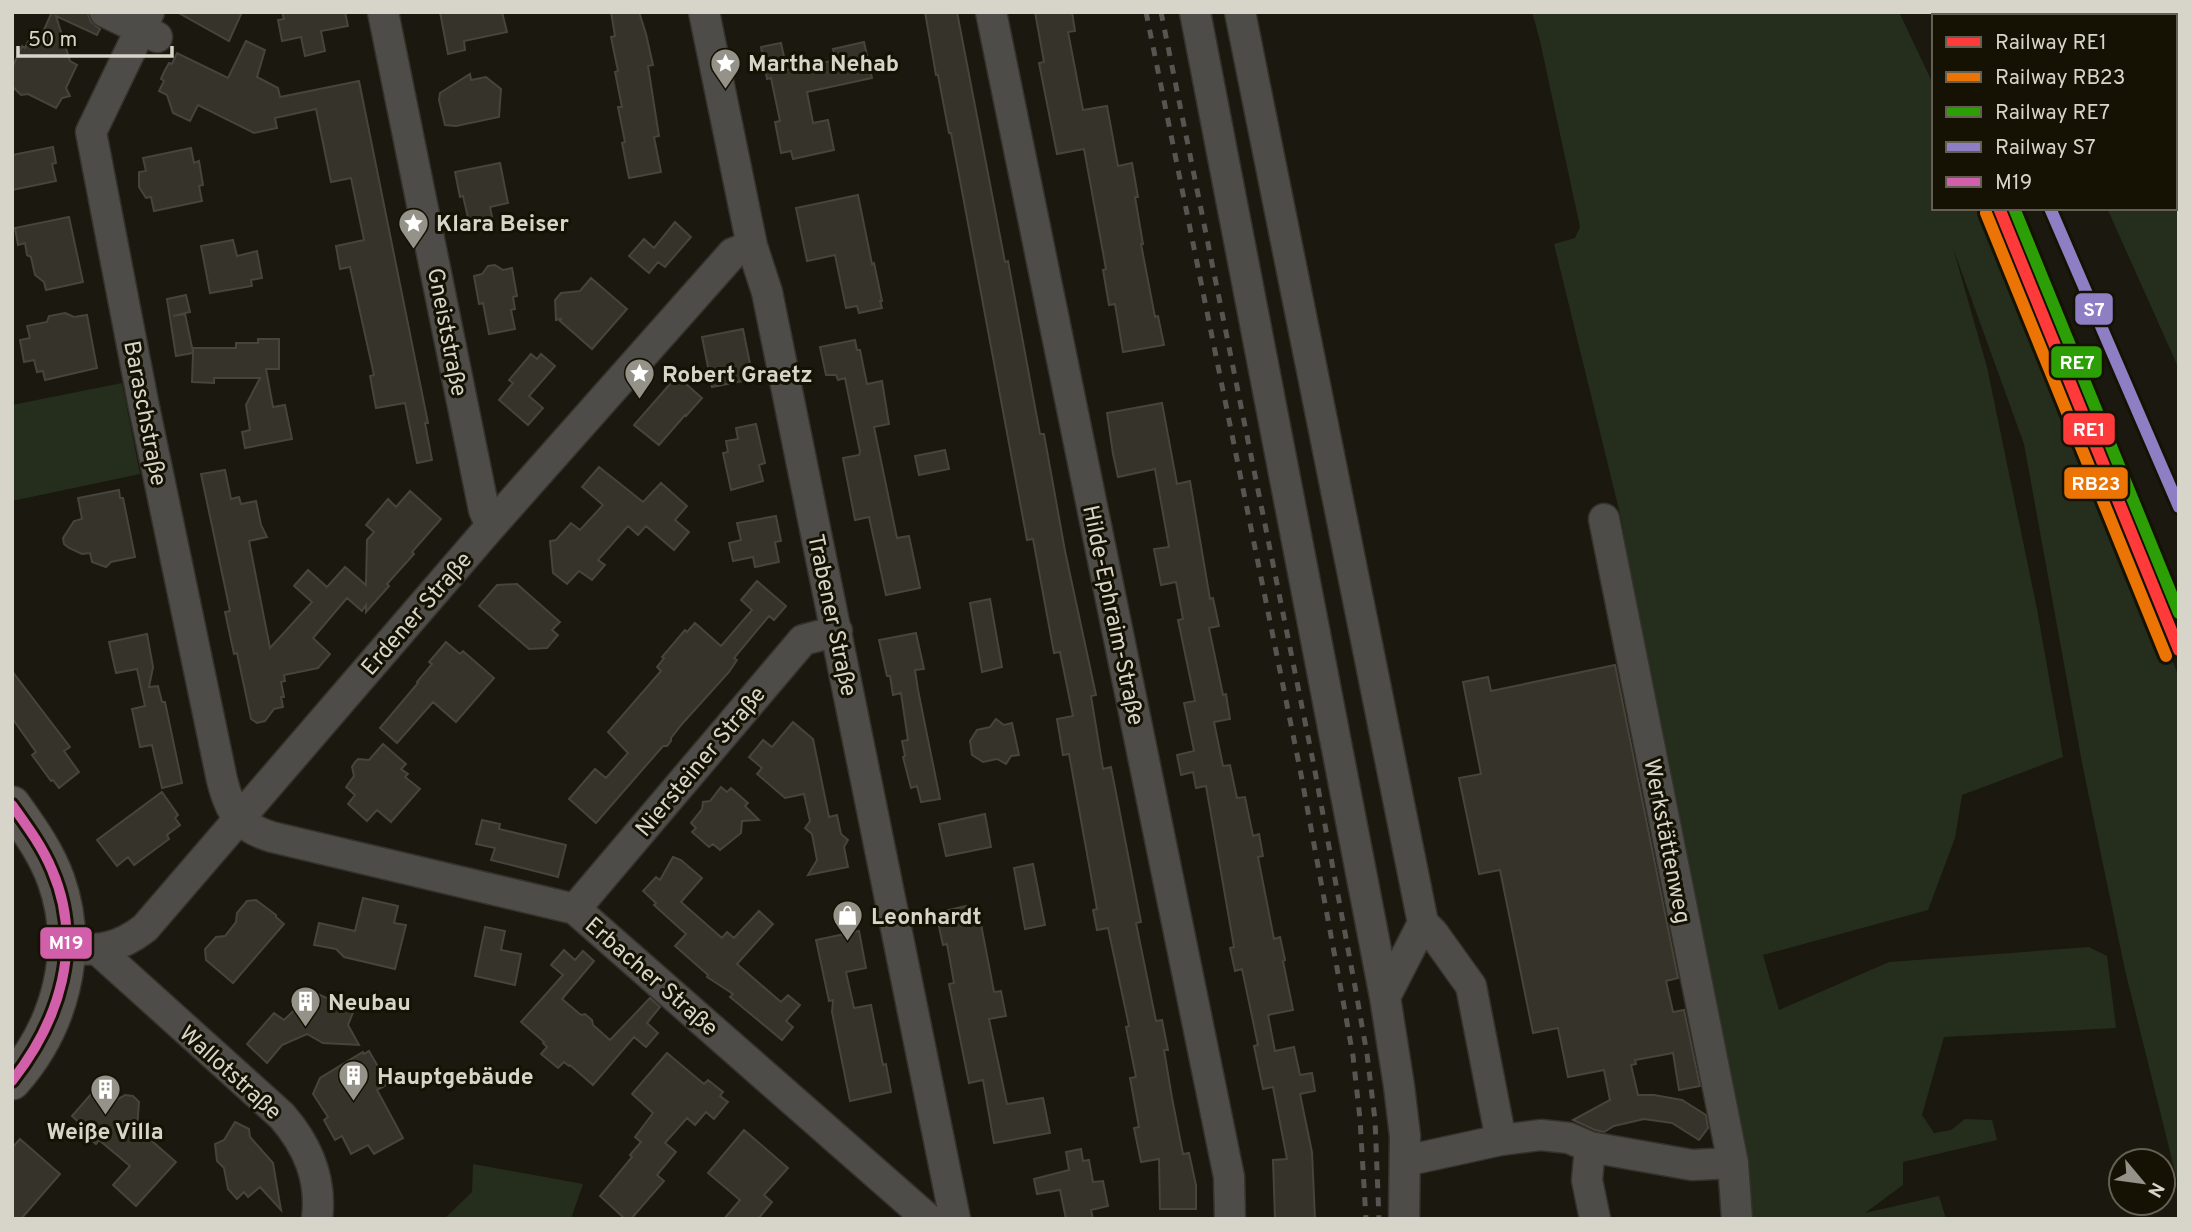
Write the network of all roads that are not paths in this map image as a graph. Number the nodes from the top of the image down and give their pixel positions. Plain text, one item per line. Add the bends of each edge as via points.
1 (105, 12) edge
2 (383, 12) edge
3 (704, 12) edge
4 (991, 12) edge
5 (1195, 12) edge
6 (1240, 12) edge
7 (149, 26) edge
8 (752, 246) junction
9 (1604, 519) dead end
10 (491, 526) junction
11 (837, 631) junction
12 (12, 805) edge
13 (238, 820) junction
14 (575, 909) junction
15 (1423, 923) junction
16 (82, 950) junction
17 (1385, 997) junction
18 (12, 1082) edge
19 (1501, 1140) junction
20 (1590, 1147) junction
21 (1405, 1160) junction
22 (1733, 1163) junction
23 (317, 1219) edge
24 (928, 1219) edge
25 (956, 1219) edge
26 (1230, 1219) edge
27 (1404, 1219) edge
28 (1595, 1219) edge
29 (1737, 1219) edge

1 - 7 street
2 - 10 street, Gneiststraße via 484,510
3 - 8 street, Trabener Straße
4 - 26 street, Hilde-Ephraim-Straße via 1226,1167
5 - 17 street
6 - 15 street
7 - 13 street, Baraschstraße via 92,132 216,753 228,803
8 - 10 street, Erdener Straße via 733,253
8 - 11 street, Trabener Straße via 767,292
9 - 22 street, Werkstättenweg
10 - 13 street, Erdener Straße
11 - 14 street, Niersteiner Straße via 803,640
11 - 25 street, Trabener Straße
12 - 16 main road via 36,838 57,881 66,919
13 - 14 street, Erbacher Straße via 272,837
13 - 16 street, Erdener Straße via 145,928 123,943
14 - 24 street, Erbacher Straße
15 - 17 street
15 - 19 street via 1471,986
16 - 18 main road via 46,1033
16 - 23 street, Wallotstraße via 282,1116 305,1147 317,1182
17 - 21 street
19 - 20 street via 1541,1135 1569,1138
19 - 21 street
20 - 22 street via 1692,1165
20 - 28 street via 1587,1180
21 - 27 street
22 - 29 street, Werkstättenweg

